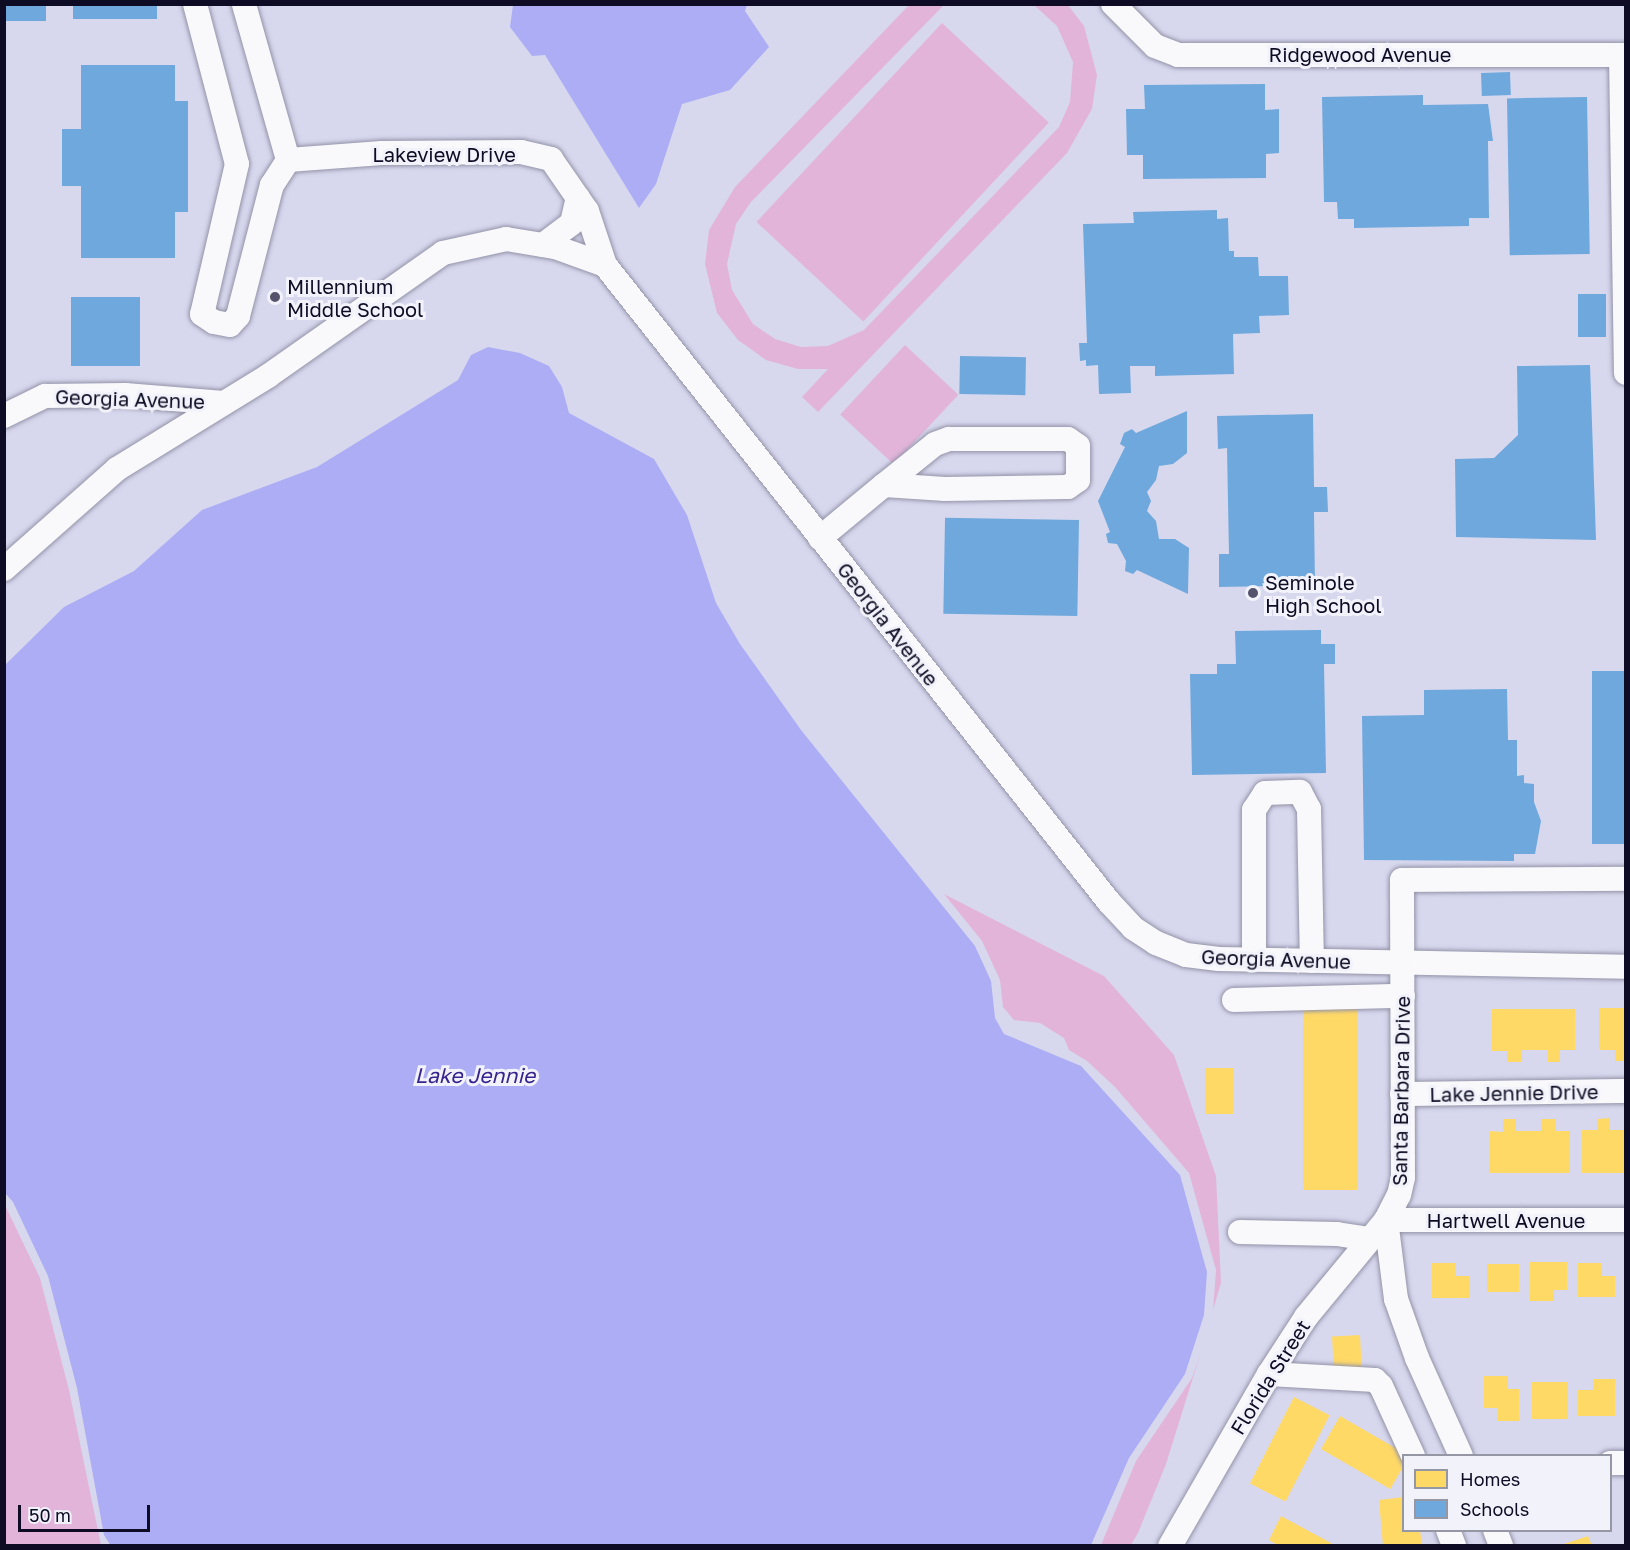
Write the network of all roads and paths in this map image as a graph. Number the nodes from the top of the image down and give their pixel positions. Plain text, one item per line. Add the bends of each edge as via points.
1 (195, 4) edge
2 (244, 4) edge
3 (1113, 4) edge
4 (1623, 55) edge
5 (288, 159) junction
6 (578, 198) junction
7 (543, 245) junction
8 (605, 265) junction
9 (1626, 373) edge
10 (224, 403) junction
11 (4, 416) edge
12 (884, 485) junction
13 (820, 538) junction
14 (4, 569) edge
15 (1626, 879) edge
16 (1254, 960) junction
17 (1312, 961) junction
18 (1404, 963) junction
19 (1626, 967) edge
20 (1403, 996) junction
21 (1234, 1000) dead end
22 (1626, 1091) edge
23 (1402, 1094) junction
24 (1386, 1220) junction
25 (1626, 1220) edge
26 (1240, 1232) dead end
27 (1370, 1239) junction
28 (1269, 1374) junction
29 (1413, 1454) edge
30 (1461, 1454) edge
31 (1170, 1545) edge

1 - 5 street via 237,164 202,314 214,322 231,325 238,316 273,186
2 - 5 street
3 - 4 street, Ridgewood Avenue via 1155,46 1178,55
4 - 9 street
5 - 6 street, Lakeview Drive via 382,153 521,152 551,159
6 - 7 street via 572,223
6 - 8 street, Lakeview Drive via 587,212
7 - 8 street, Georgia Avenue
7 - 10 street, Georgia Avenue via 506,239 443,253
8 - 13 street, Georgia Avenue
10 - 11 street, Georgia Avenue via 125,395 45,396
10 - 14 street, Georgia Avenue via 117,469
12 - 12 street via 934,444 949,439 1068,439 1078,446 1078,480 1068,487 945,489
12 - 13 street
13 - 16 street, Georgia Avenue via 1133,928 1186,955
15 - 18 street, Santa Barbara Drive via 1402,880
16 - 17 street, Georgia Avenue
16 - 17 street via 1254,810 1265,793 1300,792 1310,809
17 - 18 street, Georgia Avenue
18 - 19 street, Georgia Avenue
18 - 20 street, Santa Barbara Drive
20 - 21 street
20 - 23 street, Santa Barbara Drive
22 - 23 street, Lake Jennie Drive
23 - 24 street, Santa Barbara Drive via 1402,1177 1399,1195
24 - 25 street, Hartwell Avenue
24 - 27 street, Florida Street
24 - 30 street via 1396,1299 1416,1358
26 - 27 street via 1337,1234
27 - 28 street, Florida Street via 1306,1317
28 - 29 street via 1375,1380 1382,1386
28 - 31 street, Florida Street

